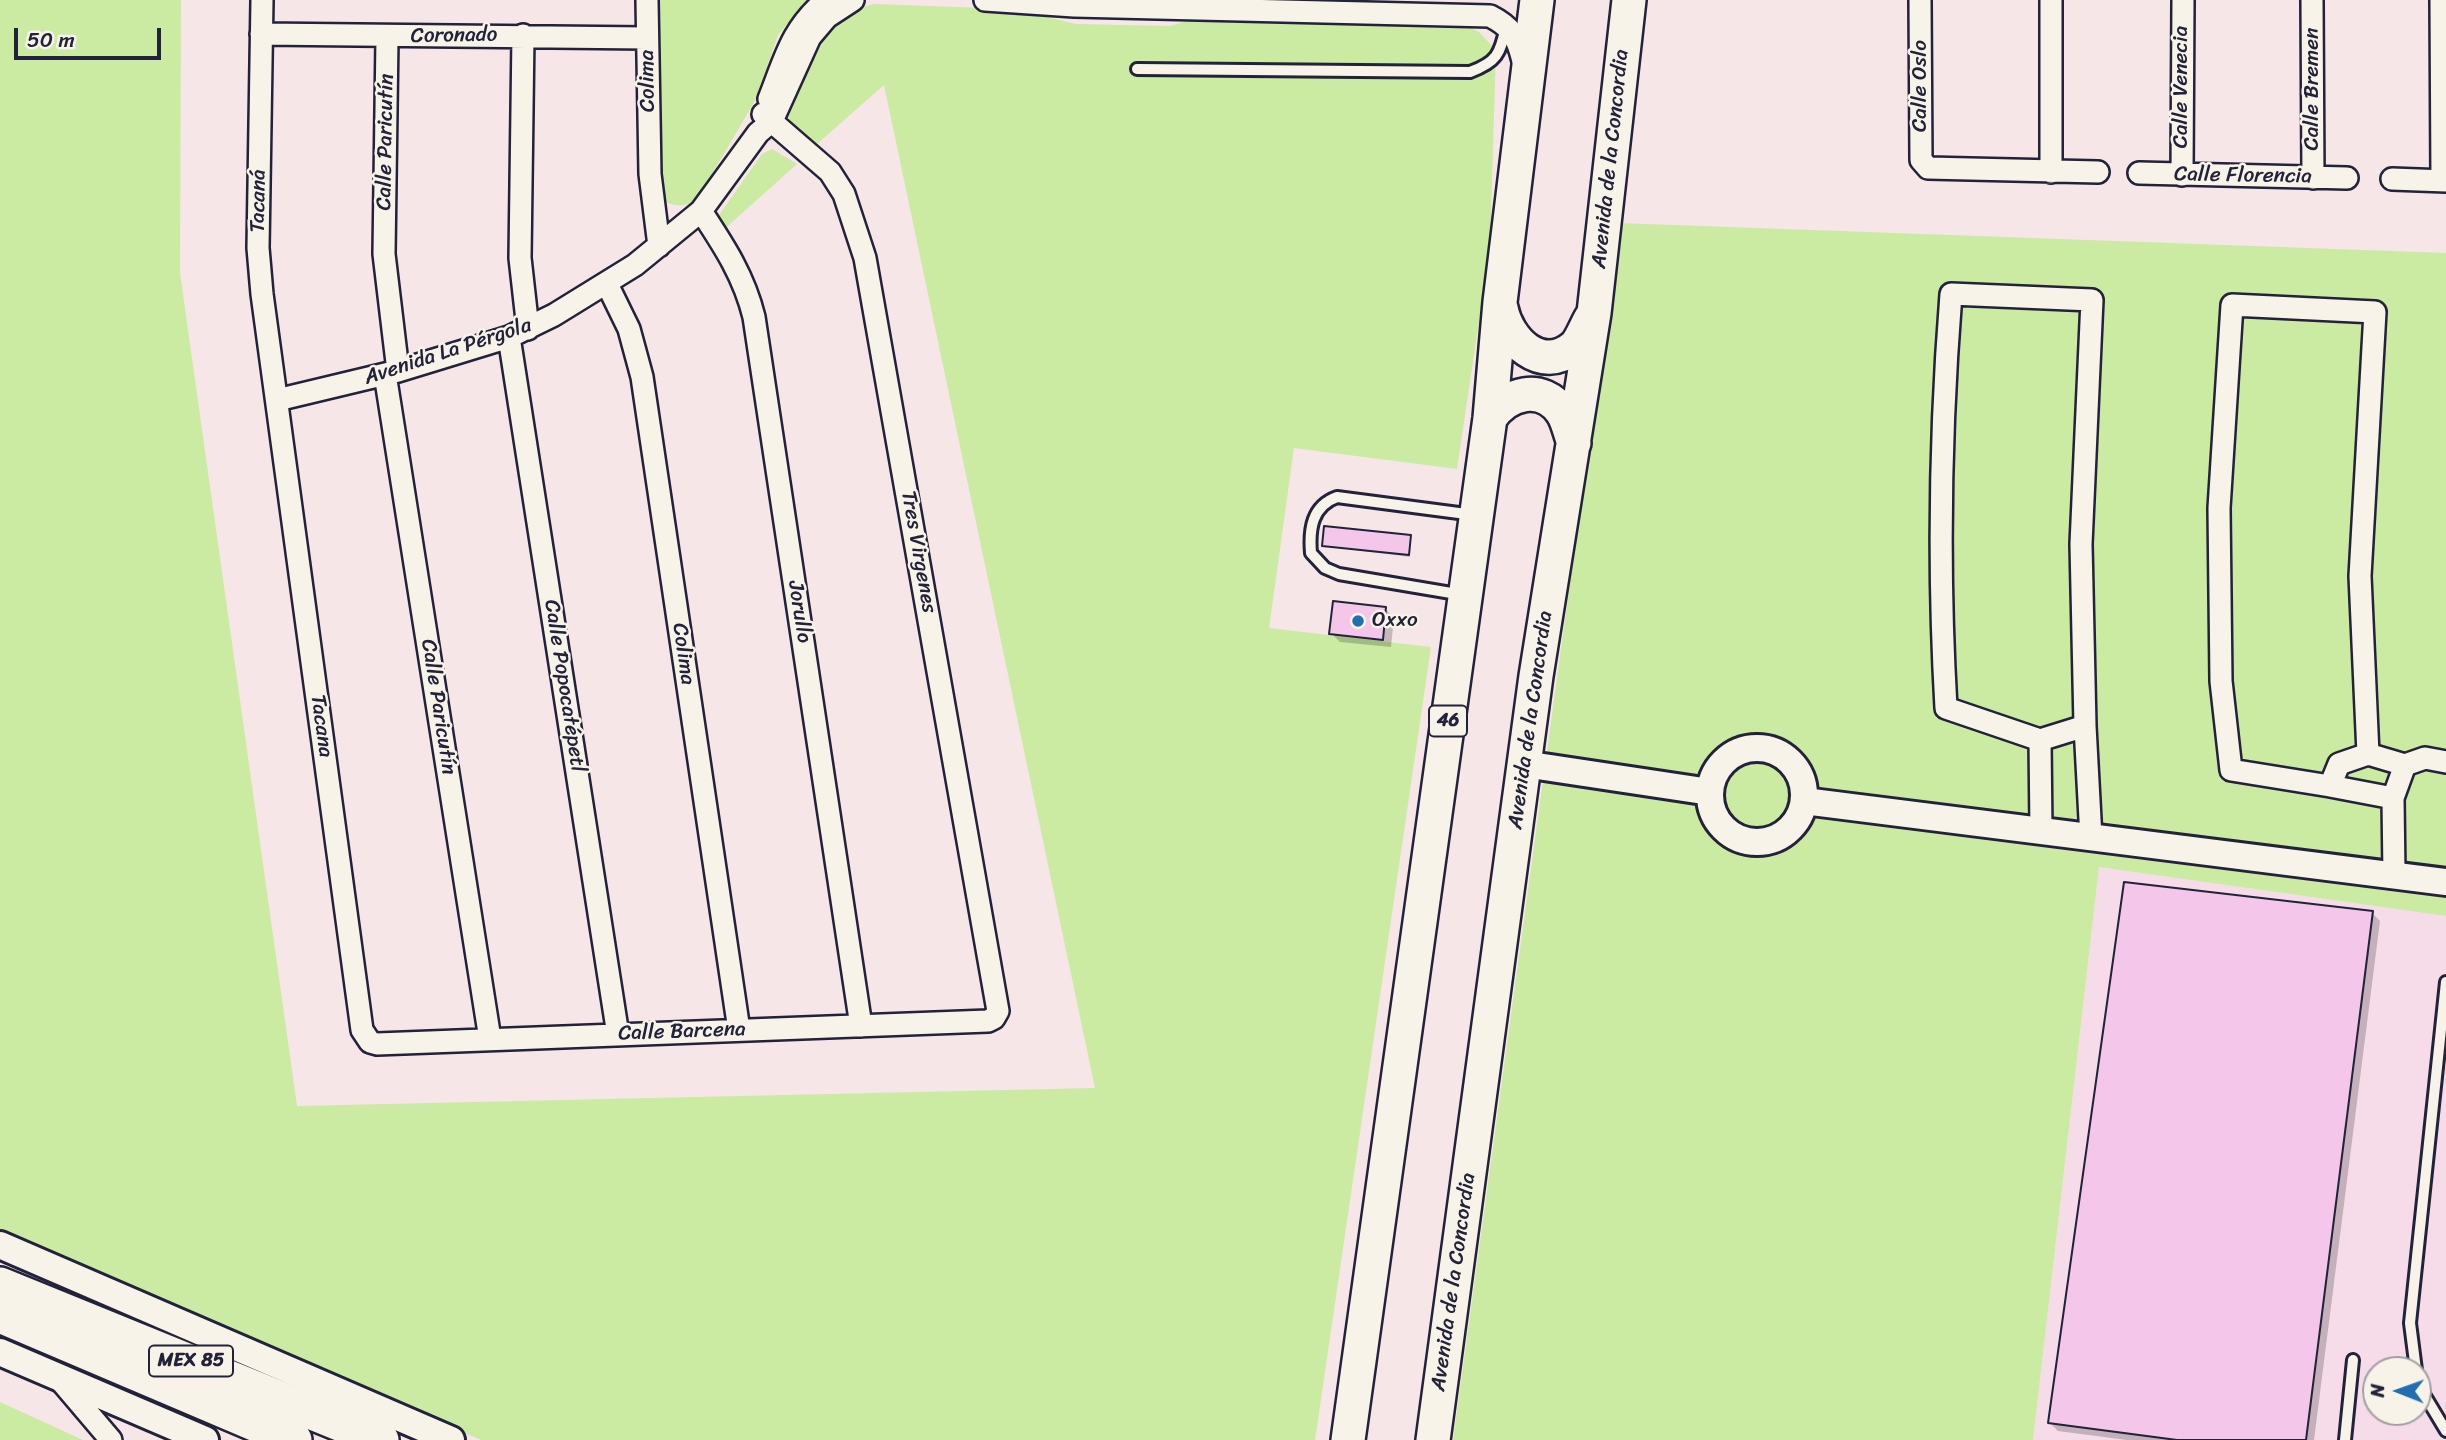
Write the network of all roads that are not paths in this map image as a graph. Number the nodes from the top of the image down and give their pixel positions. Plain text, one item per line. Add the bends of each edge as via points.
1 (262, 0) edge
2 (647, 0) edge
3 (826, 0) edge
4 (853, 0) edge
5 (985, 0) edge
6 (1537, 0) edge
7 (1629, 0) edge
8 (1920, 0) edge
9 (2051, 0) edge
10 (2183, 0) edge
11 (2312, 0) edge
12 (2441, 0) edge
13 (1044, 1) edge
14 (1204, 4) edge
15 (1507, 25) junction
16 (261, 34) junction
17 (523, 35) junction
18 (387, 38) junction
19 (647, 38) junction
20 (1137, 69) dead end
21 (1527, 99) junction
22 (764, 123) junction
23 (2051, 172) junction
24 (2098, 172) dead end
25 (2139, 173) dead end
26 (2182, 175) junction
27 (2314, 178) junction
28 (2347, 178) dead end
29 (2392, 179) dead end
30 (2444, 181) edge
31 (701, 211) junction
32 (659, 246) junction
33 (607, 285) junction
34 (1500, 302) junction
35 (1594, 313) junction
36 (519, 333) junction
37 (392, 373) junction
38 (277, 400) junction
39 (1490, 418) junction
40 (1574, 443) junction
41 (1477, 516) junction
42 (1466, 596) junction
43 (2085, 726) junction
44 (2040, 740) junction
45 (2368, 754) junction
46 (2446, 762) edge
47 (1524, 764) junction
48 (2404, 765) junction
49 (2330, 786) junction
50 (1710, 792) junction
51 (2393, 798) junction
52 (1804, 802) junction
53 (2041, 831) junction
54 (2091, 838) junction
55 (2394, 875) junction
56 (2446, 882) edge
57 (2446, 982) edge
58 (988, 1021) joint
59 (861, 1026) junction
60 (739, 1030) junction
61 (618, 1035) junction
62 (490, 1039) junction
63 (377, 1044) joint
64 (0, 1245) edge
65 (0, 1284) edge
66 (0, 1315) edge
67 (0, 1352) edge
68 (2414, 1356) edge
69 (2353, 1360) dead end
70 (56, 1376) junction
71 (2432, 1408) edge
72 (2446, 1431) edge
73 (111, 1440) edge
74 (205, 1440) edge
75 (294, 1440) edge
76 (381, 1440) edge
77 (451, 1440) edge
78 (1348, 1440) edge
79 (1433, 1440) edge
80 (2345, 1440) edge

1 - 16 street, Tacaná
2 - 19 street, Colima
3 - 22 street via 801,23 789,44
4 - 22 street via 810,37
5 - 13 street
6 - 21 main road, 46
7 - 35 main road, Avenida de la Concordia
8 - 23 street, Calle Oslo via 1921,160 1928,168
9 - 23 street
10 - 26 street, Calle Venecia
11 - 27 street, Calle Bremen
12 - 30 street
13 - 14 street via 1100,7
14 - 15 street via 1490,16
15 - 20 lane via 1501,50 1489,65 1471,72
15 - 21 street via 1517,37
16 - 18 street, Coronado
16 - 38 street, Tacaná via 258,248
17 - 18 street, Coronado
17 - 19 street, Coronado
17 - 36 street, Calle Popocatépetl
18 - 37 street, Calle Paricutín via 384,254
19 - 32 street, Colima via 650,174
21 - 34 main road, 46
22 - 31 street, Avenida La Pérgola
22 - 58 street, Tres Virgenes via 830,172 844,194 865,258 998,1002 998,1012
23 - 24 street
25 - 26 street, Calle Florencia
26 - 27 street, Calle Florencia
27 - 28 street, Calle Florencia
29 - 30 street
31 - 32 street, Avenida La Pérgola
31 - 59 street, Jorullo via 746,285 754,317
32 - 33 street, Avenida La Pérgola
33 - 36 street, Avenida La Pérgola
33 - 60 street, Colima via 629,329 642,377
34 - 35 main road via 1511,336 1524,349 1540,355 1574,347
34 - 39 main road, 46
35 - 40 main road, Avenida de la Concordia
36 - 37 street, Avenida La Pérgola
36 - 61 street, Calle Popocatépetl
37 - 38 street, Avenida La Pérgola
37 - 62 street, Calle Paricutín
38 - 63 street, Tacana via 362,1030
39 - 40 main road via 1511,397 1540,395 1564,414
39 - 41 main road, 46
40 - 47 main road, Avenida de la Concordia
41 - 42 main road, 46
41 - 42 lane via 1337,497 1322,505 1312,525 1311,553 1325,568
42 - 78 main road, 46
43 - 44 street
43 - 44 street via 2081,544 2092,300 1951,294 1942,408 1940,602 1946,708
43 - 54 street
44 - 53 street
45 - 48 street
45 - 49 street via 2339,764
45 - 49 street via 2360,576 2375,312 2232,305 2219,508 2221,681 2231,770
46 - 48 street via 2425,758
47 - 50 street
47 - 79 main road, Avenida de la Concordia
48 - 51 street
49 - 51 street
50 - 52 street via 1718,823 1744,841 1760,843 1783,834 1799,817
50 - 52 street via 1727,759 1747,749 1762,748 1776,752 1798,772
51 - 55 street
52 - 53 street
53 - 54 street
54 - 55 street
55 - 56 street
57 - 68 lane via 2410,1323
58 - 59 street, Calle Barcena
59 - 60 street, Calle Barcena
60 - 61 street, Calle Barcena
61 - 62 street, Calle Barcena
62 - 63 street, Calle Barcena
64 - 77 street
65 - 76 highway, MEX 85
66 - 75 highway, MEX 85
67 - 70 street
69 - 80 lane
70 - 73 street
70 - 74 street
71 - 72 lane

